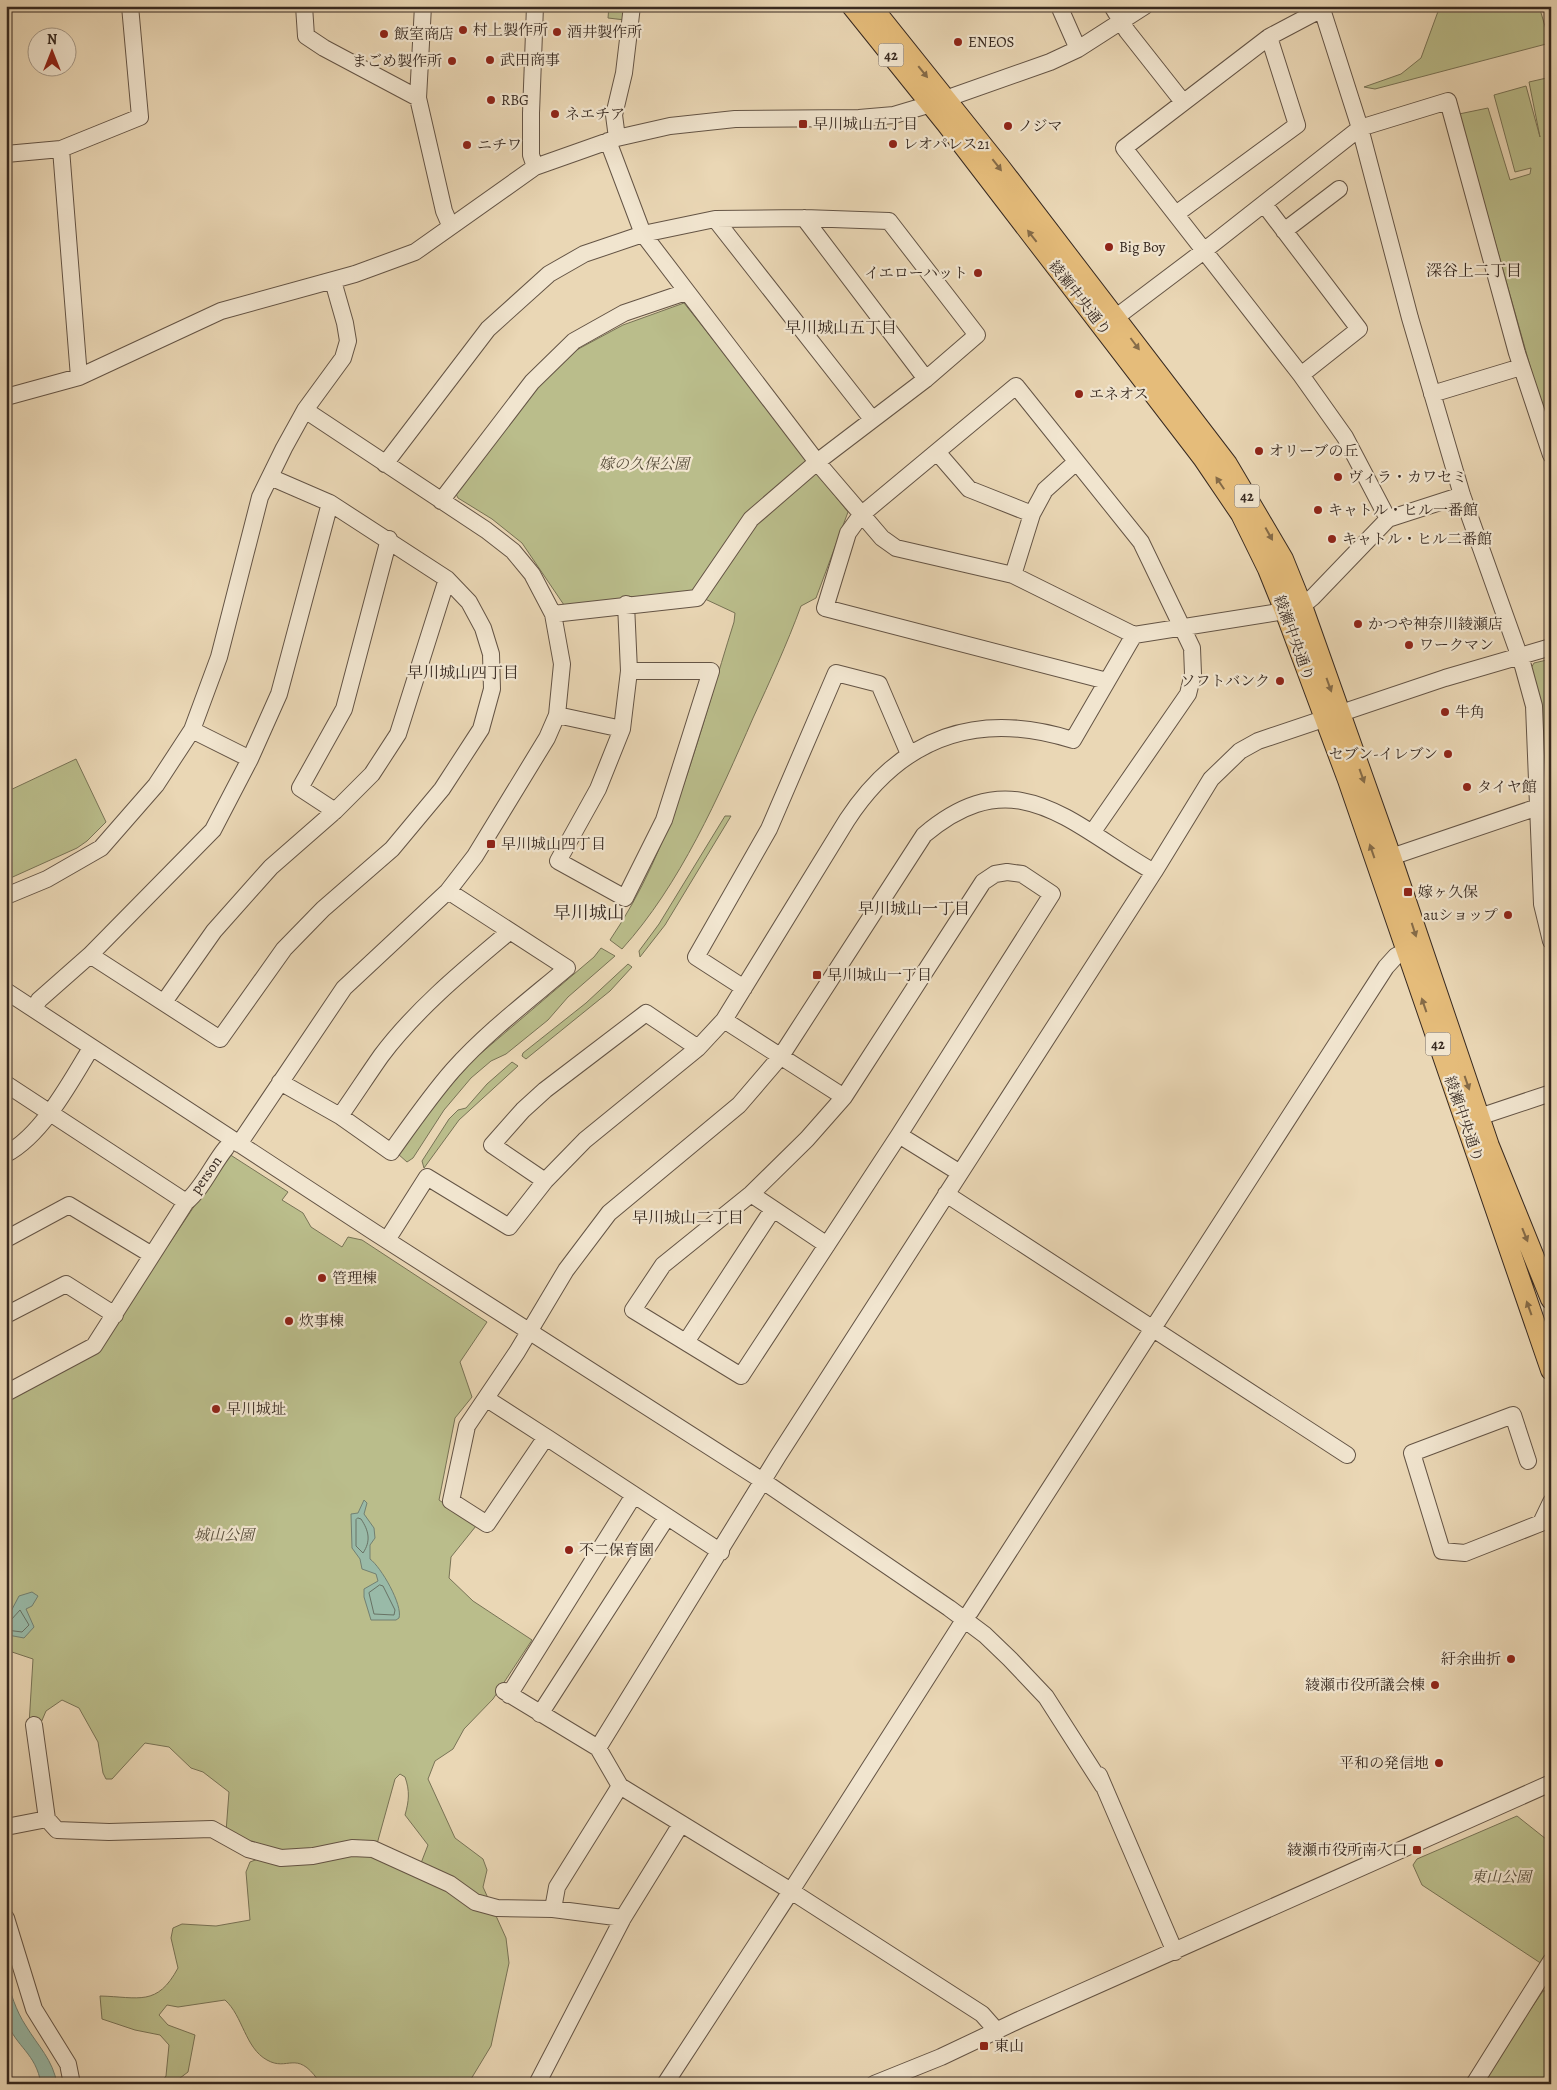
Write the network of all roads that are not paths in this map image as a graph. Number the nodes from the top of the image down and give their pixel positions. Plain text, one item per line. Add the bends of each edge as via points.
1 (130, 6) edge
2 (304, 6) edge
3 (423, 6) edge
4 (535, 6) edge
5 (632, 6) edge
6 (852, 6) edge
7 (871, 6) edge
8 (1059, 6) edge
9 (1112, 6) edge
10 (1145, 6) edge
11 (1322, 8) edge
12 (1121, 23) junction
13 (1269, 37) junction
14 (1078, 48) junction
15 (418, 98) junction
16 (938, 102) junction
17 (1183, 102) junction
18 (1360, 128) junction
19 (612, 140) junction
20 (61, 149) junction
21 (6, 154) edge
22 (535, 167) junction
23 (1339, 189) dead end
24 (1264, 204) junction
25 (804, 218) junction
26 (1179, 218) junction
27 (716, 219) junction
28 (450, 225) junction
29 (1284, 231) junction
30 (643, 234) junction
31 (1202, 246) junction
32 (333, 281) junction
33 (686, 292) junction
34 (1098, 307) junction
35 (1521, 366) junction
36 (1301, 374) junction
37 (79, 377) junction
38 (926, 378) junction
39 (1432, 394) junction
40 (6, 397) edge
41 (305, 410) junction
42 (872, 419) junction
43 (1547, 428) edge
44 (937, 452) junction
45 (1551, 455) edge
46 (816, 462) junction
47 (1076, 462) junction
48 (385, 464) junction
49 (270, 477) junction
50 (1462, 495) junction
51 (442, 501) junction
52 (330, 503) junction
53 (1032, 514) junction
54 (861, 515) junction
55 (1388, 519) junction
56 (389, 539) junction
57 (1013, 575) junction
58 (446, 579) junction
59 (626, 604) junction
60 (1294, 609) junction
61 (553, 614) junction
62 (1185, 629) junction
63 (1134, 635) junction
64 (1551, 647) edge
65 (1519, 655) junction
66 (629, 671) junction
67 (1106, 681) junction
68 (557, 715) junction
69 (1331, 716) junction
70 (622, 729) junction
71 (192, 730) junction
72 (909, 754) junction
73 (250, 759) junction
74 (1538, 807) junction
75 (335, 811) junction
76 (1092, 834) junction
77 (1391, 857) junction
78 (1154, 872) junction
79 (448, 891) junction
80 (6, 896) edge
81 (509, 932) junction
82 (1551, 941) edge
83 (1406, 950) junction
84 (90, 955) junction
85 (744, 988) junction
86 (6, 991) edge
87 (164, 1002) junction
88 (34, 1009) junction
89 (724, 1020) junction
90 (91, 1048) junction
91 (698, 1048) junction
92 (780, 1056) junction
93 (280, 1082) junction
94 (6, 1084) edge
95 (1551, 1093) edge
96 (844, 1097) junction
97 (49, 1112) junction
98 (1488, 1114) dead end
99 (340, 1116) junction
100 (899, 1136) junction
101 (232, 1146) junction
102 (6, 1154) edge
103 (960, 1174) junction
104 (545, 1181) junction
105 (751, 1194) junction
106 (946, 1194) junction
107 (186, 1202) junction
108 (772, 1209) junction
109 (6, 1239) edge
110 (388, 1240) junction
111 (827, 1245) junction
112 (152, 1255) junction
113 (1551, 1299) edge
114 (6, 1315) edge
115 (115, 1315) junction
116 (1152, 1329) junction
117 (530, 1331) junction
118 (686, 1342) junction
119 (1551, 1370) edge
120 (6, 1393) edge
121 (487, 1399) junction
122 (546, 1437) junction
123 (1347, 1455) dead end
124 (1528, 1461) dead end
125 (763, 1481) junction
126 (634, 1495) junction
127 (1551, 1502) edge
128 (667, 1516) junction
129 (721, 1552) junction
130 (967, 1616) junction
131 (540, 1714) junction
132 (34, 1725) dead end
133 (598, 1748) junction
134 (1551, 1783) edge
135 (620, 1786) junction
136 (47, 1819) junction
137 (681, 1824) junction
138 (6, 1827) edge
139 (791, 1891) junction
140 (553, 1909) junction
141 (6, 1918) edge
142 (623, 1918) junction
143 (1175, 1952) junction
144 (1551, 1961) edge
145 (997, 2031) junction
146 (72, 2084) edge
147 (537, 2084) edge
148 (665, 2084) edge
149 (874, 2084) edge
150 (1474, 2084) edge

1 - 20 street via 140,117
2 - 15 street via 306,36
3 - 15 street
4 - 22 street via 531,155
5 - 19 street
6 - 16 main road, 綾瀬中央通り / 42
7 -> 16 main road, 綾瀬中央通り / 42
8 - 14 street
9 - 12 street
10 - 12 street
11 - 13 street
11 - 18 street
12 - 14 street
12 - 17 street
13 - 17 street
13 - 26 street via 1297,125
14 - 16 street via 1050,62
15 - 28 street
16 - 19 street via 894,114 859,118 735,118 670,126
16 - 34 main road, 綾瀬中央通り / 42
17 - 26 street via 1124,148
18 - 24 street
18 - 35 street via 1448,100
18 - 39 street
19 - 22 street
19 - 30 street
20 - 21 street
20 - 37 street
22 - 28 street
23 - 29 street
24 - 29 street
24 - 31 street
25 - 27 street
25 - 38 street
25 - 38 street via 889,221 977,335
26 - 31 street
27 - 30 street
27 - 42 street
28 - 32 street via 415,252
29 - 36 street via 1359,330
30 - 33 street
30 - 48 street via 584,254 549,274 517,301 488,328
31 - 34 street
31 - 36 street
32 - 37 street via 221,312
32 - 41 street via 348,342 343,358
33 - 46 street
33 - 51 street via 624,313 574,341 532,382
34 - 60 main road, 綾瀬中央通り / 42 via 1227,464 1283,560
35 - 39 street
35 - 43 street
36 - 55 street via 1345,437
37 - 40 street
38 - 42 street
39 - 50 street
41 - 48 street, person
41 - 49 street
42 - 46 street
43 - 45 street
44 - 47 street via 1016,386
44 - 53 street via 969,489
44 - 54 street
46 - 54 street
46 - 59 street via 751,519 697,598
47 - 53 street via 1045,490
47 - 62 street via 1140,542
48 - 51 street, person
49 - 52 street
49 - 71 street via 260,497 219,657
50 - 55 street
50 - 65 street
51 - 61 street, person via 513,552 532,574
52 - 56 street
52 - 73 street via 279,694
53 - 57 street
54 - 57 street via 896,548
54 - 67 street via 848,533 825,608
55 - 60 street via 1313,598
56 - 58 street
56 - 75 street via 344,709 300,788
57 - 63 street
58 - 75 street via 398,734 372,774
58 - 87 street via 469,602 483,628 491,654 492,689 482,729 442,789 392,849 323,909 284,949 220,1039
59 - 61 street
59 - 66 street
60 - 62 street
60 - 69 main road, 綾瀬中央通り / 42
61 - 68 street, person via 562,664
62 - 63 street
62 - 76 street via 1192,648 1193,674 1188,694
63 - 67 street
64 - 65 street
65 - 69 street
65 - 74 street via 1534,706
66 - 70 street
66 - 70 street via 711,671 664,820 625,898 558,862 598,789
67 - 72 street via 1074,740 1042,730 1004,728 967,731 937,740
68 - 70 street
68 - 79 street, person via 547,738 480,848
69 -> 77 main road, 綾瀬中央通り / 42
69 - 78 street via 1258,741 1224,764 1211,779
83 -> 69 main road, 綾瀬中央通り / 42 via 1348,780
71 - 73 street
71 - 80 street via 156,785 101,848 47,880
72 - 85 street via 879,778 863,796
72 - 85 street via 879,684 836,673 769,829 696,956
73 - 84 street via 213,830
74 - 77 street
74 - 82 street via 1542,904
75 - 87 street via 264,874 214,931
76 - 78 street
76 - 92 street via 1058,812 1019,799 979,803 942,820 924,836
77 -> 113 main road, 綾瀬中央通り / 42 via 1489,1146
78 - 103 street
79 - 81 street
79 - 93 street, person via 344,988
81 - 99 street via 456,976 427,1006 382,1055
81 - 99 street via 567,968 493,1030 454,1069 392,1152
83 - 116 street via 1386,967
119 -> 83 main road, 綾瀬中央通り / 42
84 - 87 street
84 - 88 street via 39,1000
85 - 89 street
86 - 88 street
88 - 90 street
89 - 91 street
89 - 92 street
90 - 97 street
90 - 101 street
91 - 104 street via 585,1140
91 - 104 street via 646,1013 545,1090 492,1145
92 - 96 street
92 - 117 street via 739,1105 609,1212 566,1270
93 - 99 street
93 - 101 street, person
94 - 97 street
95 - 98 street
96 - 100 street via 983,882 995,874 1022,874 1052,894
96 - 105 street via 807,1140
97 - 102 street via 20,1147
97 - 107 street
100 - 103 street
100 - 111 street
101 - 107 street, person via 211,1166 203,1182
101 - 110 street
103 - 106 street
104 - 110 street via 509,1227 426,1177
105 - 108 street
105 - 118 street via 663,1265 633,1310
106 - 116 street
106 - 125 street
107 - 112 street, person
108 - 111 street
108 - 118 street
109 - 112 street via 69,1205
110 - 117 street
111 - 118 street via 742,1376
112 - 115 street, person
114 - 115 street via 66,1284
115 - 120 street, person via 94,1346
116 - 123 street
116 - 130 street
117 - 121 street
117 - 125 street
121 - 122 street
121 - 122 street via 467,1426 451,1500 487,1524
122 - 126 street
124 - 127 street via 1513,1415 1412,1452 1442,1551 1465,1553 1541,1523
125 - 129 street
125 - 130 street via 863,1547 910,1572
126 - 128 street
126 - 131 street via 507,1693
128 - 129 street
128 - 131 street
129 - 133 street
130 - 139 street
130 - 143 street via 1015,1649 1054,1690 1082,1734
131 - 133 street
132 - 136 street
133 - 135 street
134 - 143 street
135 - 137 street
135 - 140 street via 557,1887
136 - 138 street
136 - 140 street via 57,1830 212,1829 248,1849 281,1858 352,1848 373,1849 450,1884 476,1902 497,1908
137 - 139 street
137 - 142 street
139 - 145 street via 982,2014
139 - 148 street
140 - 142 street
141 - 146 street via 34,2009 68,2064
142 - 147 street
143 - 145 street
144 - 150 street
145 - 149 street

